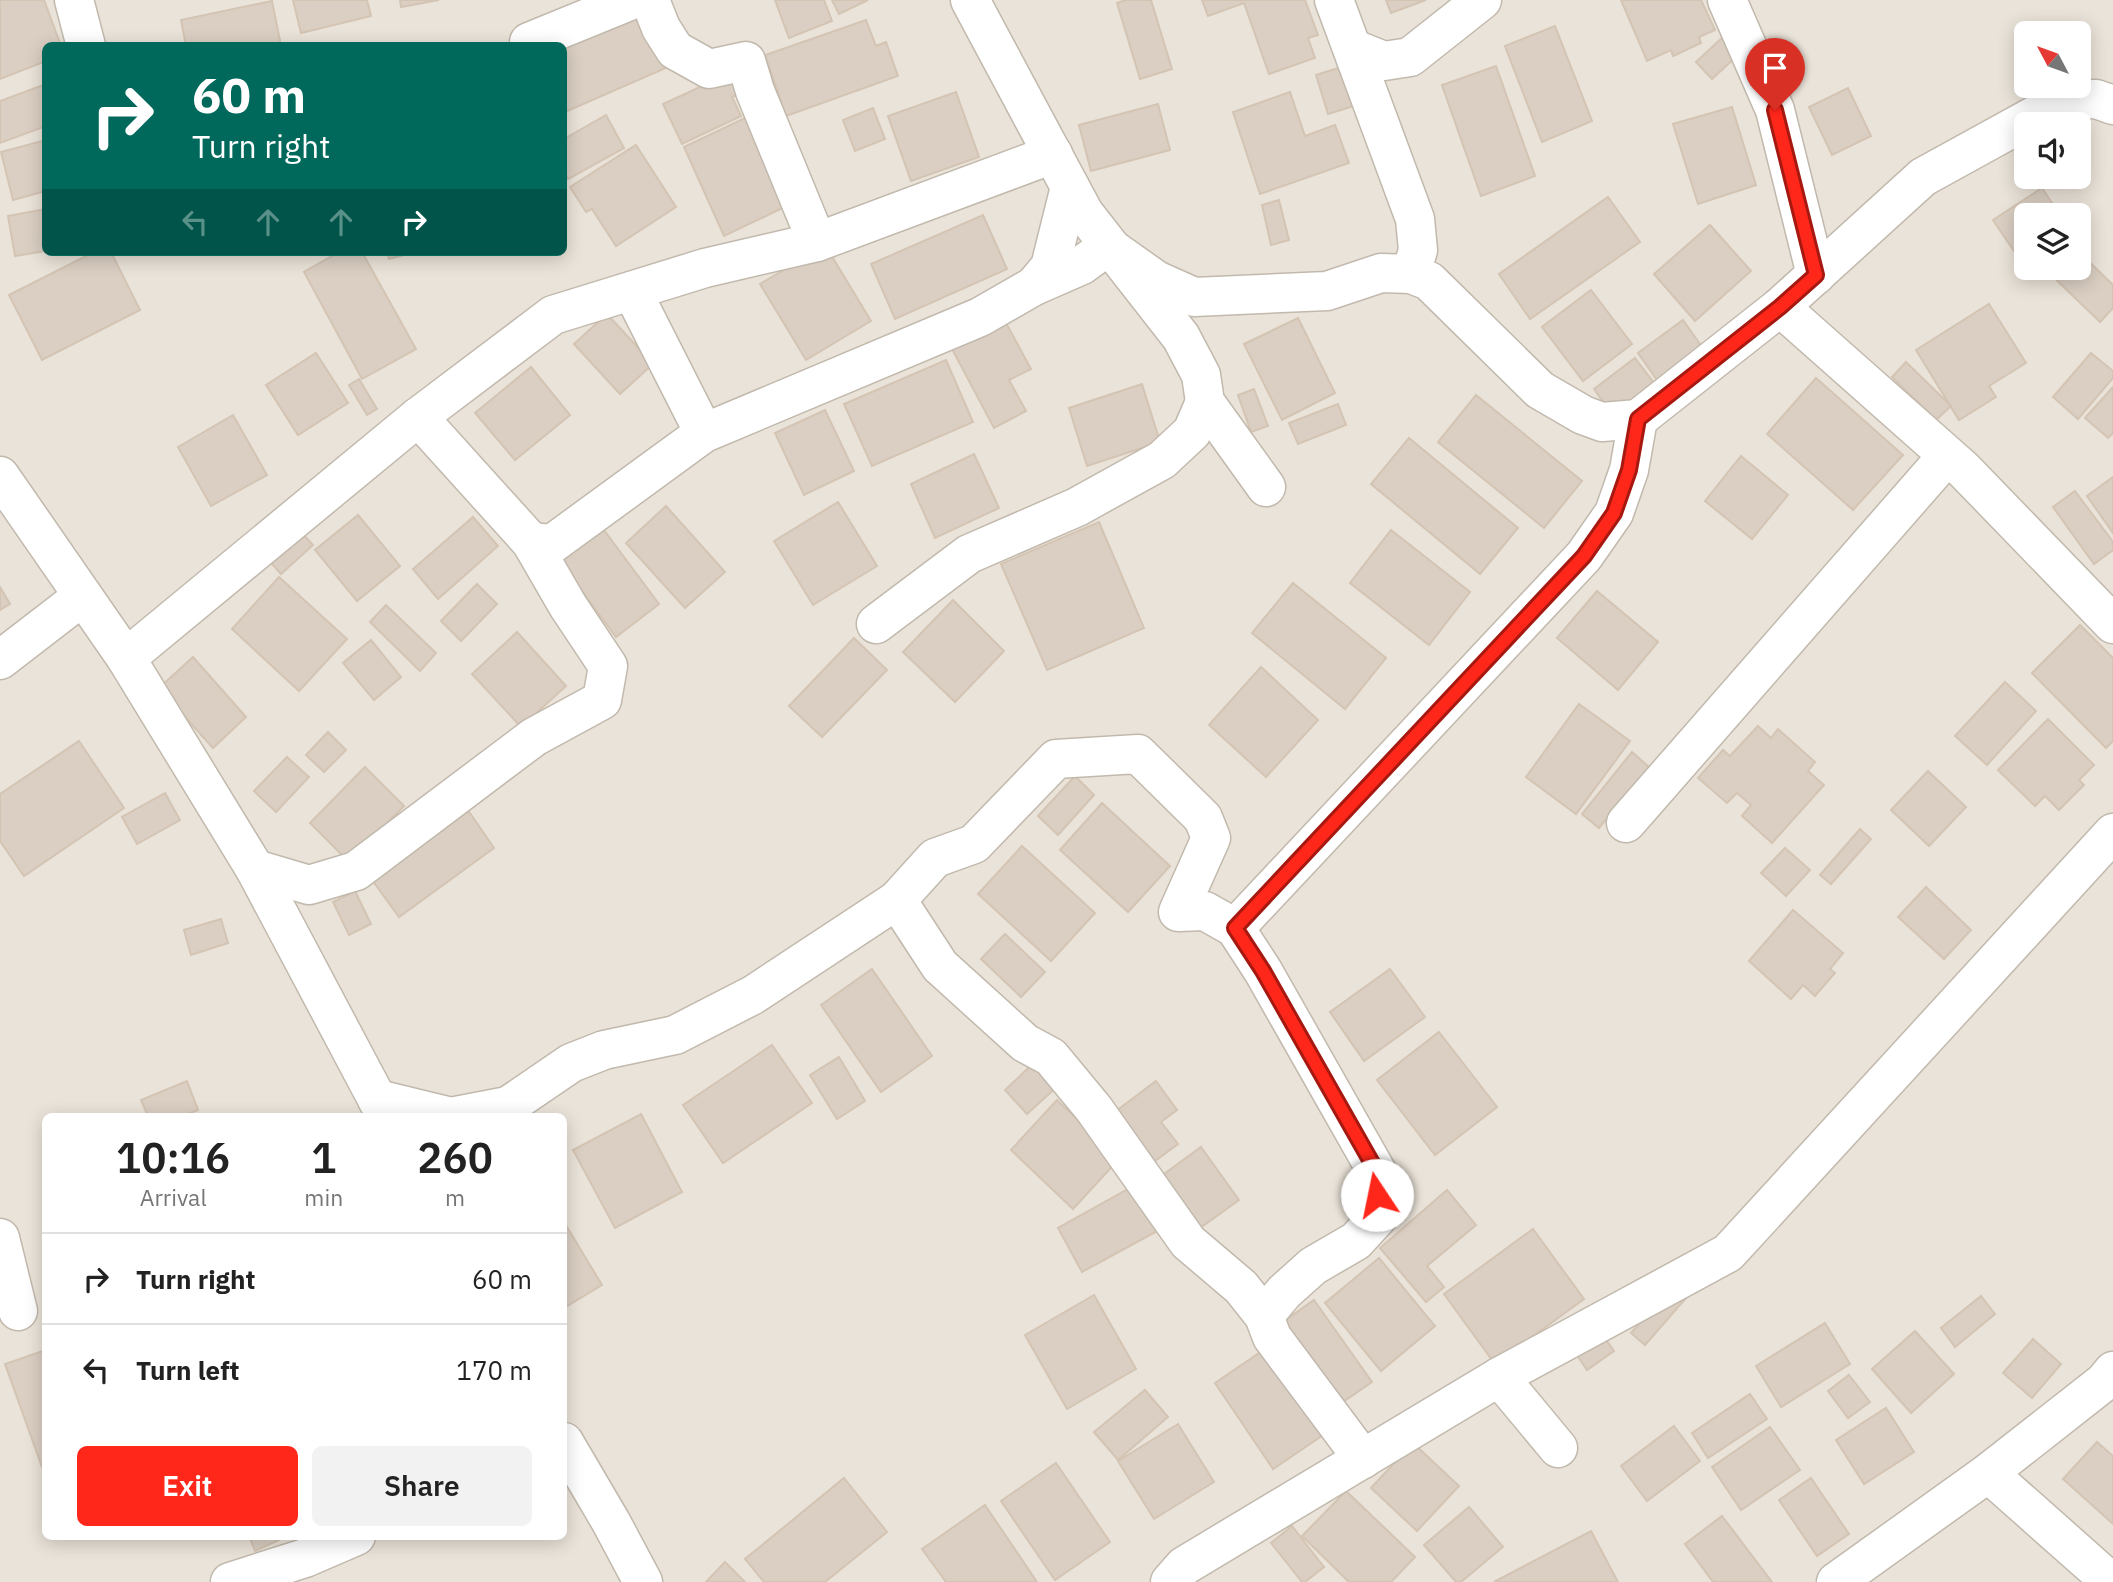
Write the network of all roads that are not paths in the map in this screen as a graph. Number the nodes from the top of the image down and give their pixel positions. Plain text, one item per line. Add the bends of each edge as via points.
1 (74, 0) edge
2 (632, 0) edge
3 (650, 0) edge
4 (971, 0) edge
5 (1334, 0) edge
6 (1482, 0) edge
7 (1727, 0) edge
8 (85, 42) edge
9 (529, 42) dead end
10 (1354, 49) junction
11 (2113, 106) edge
12 (1061, 170) junction
13 (817, 242) junction
14 (1108, 246) junction
15 (1411, 274) junction
16 (1816, 275) junction
17 (1034, 286) junction
18 (632, 291) junction
19 (1780, 307) junction
20 (1205, 402) junction
21 (418, 417) junction
22 (1638, 419) junction
23 (704, 433) junction
24 (1947, 456) junction
25 (0, 476) edge
26 (1266, 487) dead end
27 (531, 542) junction
28 (83, 596) junction
29 (876, 624) dead end
30 (2113, 624) edge
31 (126, 658) junction
32 (0, 660) edge
33 (1626, 823) dead end
34 (2113, 833) edge
35 (255, 869) junction
36 (897, 900) junction
37 (1235, 928) junction
38 (381, 1108) edge
39 (422, 1113) edge
40 (470, 1113) edge
41 (0, 1238) edge
42 (21, 1313) edge
43 (1264, 1316) junction
44 (2113, 1371) edge
45 (1499, 1377) junction
46 (567, 1447) edge
47 (1558, 1448) dead end
48 (1363, 1459) junction
49 (1988, 1473) junction
50 (347, 1540) edge
51 (230, 1582) edge
52 (643, 1582) edge
53 (1170, 1582) edge
54 (1836, 1582) edge
55 (2111, 1582) edge

1 - 8 street
2 - 9 street
3 - 13 street via 675,50 709,69 746,61
4 - 12 street
5 - 10 street
6 - 10 street via 1410,57 1384,61
7 - 16 street via 1775,110
10 - 15 street via 1415,219 1418,250
11 - 16 street via 2096,99 2063,100 1923,177
12 - 13 street
12 - 14 street
12 - 17 street via 1050,267
13 - 18 street via 705,268
14 - 15 street via 1156,281 1194,297 1327,291 1381,273
14 - 17 street via 1082,265
14 - 20 street via 1181,337 1202,375
15 - 22 street via 1429,281 1540,390 1602,422
16 - 19 street
17 - 23 street via 981,317
18 - 21 street via 553,316
18 - 23 street
19 - 22 street
19 - 24 street
20 - 26 street
20 - 29 street via 1192,432 1161,460 1077,507 969,554
21 - 27 street
21 - 31 street
22 - 37 street via 1629,470 1614,513 1584,556
23 - 27 street via 552,544
24 - 30 street
24 - 33 street
25 - 28 street
27 - 35 street via 608,666 602,700 534,737 356,871 309,885
28 - 31 street
28 - 32 street
31 - 35 street
34 - 45 street via 1728,1253
35 - 38 street
36 - 37 street via 935,858 974,844 1056,759 1138,754 1203,818 1211,838 1178,912 1205,911
36 - 40 street via 753,995 675,1035 604,1050 571,1063 508,1105
36 - 43 street via 940,966 1026,1043 1051,1057 1094,1109 1188,1242 1241,1287
37 - 43 street via 1377,1172 1378,1217 1356,1241 1313,1266
38 - 39 street
41 - 42 street
43 - 48 street via 1272,1337
44 - 49 street
45 - 47 street
45 - 48 street
46 - 52 street
48 - 53 street via 1184,1566
49 - 54 street
49 - 55 street
50 - 51 street

